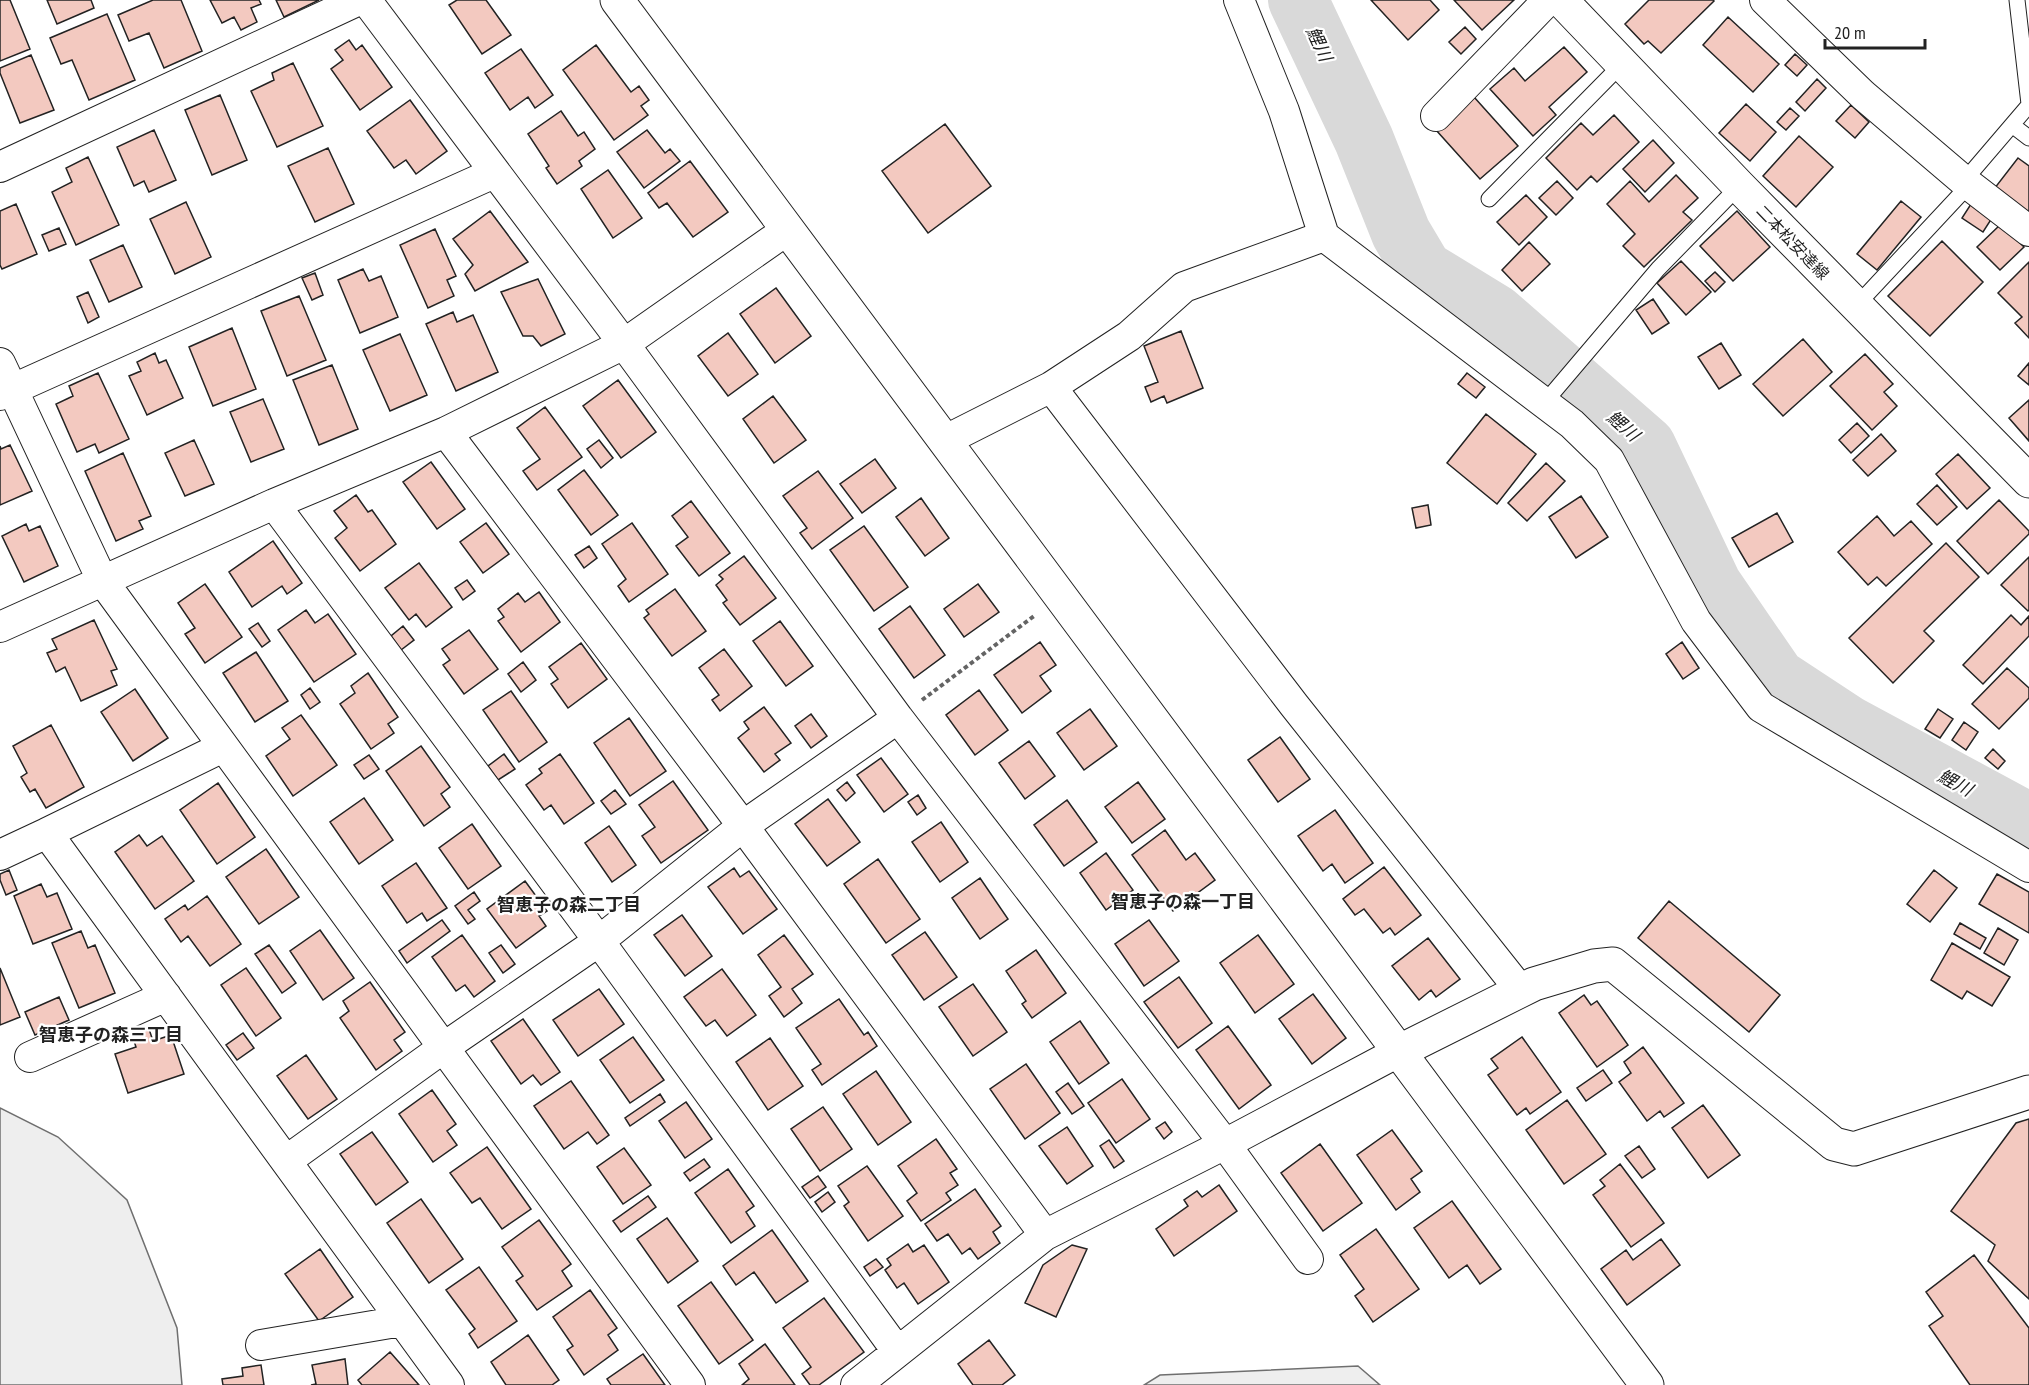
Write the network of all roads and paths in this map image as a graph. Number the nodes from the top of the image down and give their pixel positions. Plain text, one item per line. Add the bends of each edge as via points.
1 (359, 0) edge
2 (366, 0) edge
3 (617, 0) edge
4 (1239, 0) edge
5 (1548, 0) edge
6 (1561, 0) edge
7 (1766, 0) edge
8 (2017, 0) edge
9 (1623, 64) junction
10 (2029, 105) edge
11 (1436, 116) dead end
12 (2012, 125) junction
13 (2029, 138) edge
14 (0, 167) edge
15 (494, 173) junction
16 (1966, 183) junction
17 (1739, 186) junction
18 (1489, 199) dead end
19 (787, 230) junction
20 (2029, 231) edge
21 (1324, 236) junction
22 (1856, 306) junction
23 (624, 344) junction
24 (4, 382) edge
25 (1051, 387) junction
26 (1548, 399) junction
27 (446, 432) junction
28 (944, 441) junction
29 (2029, 481) edge
30 (274, 504) junction
31 (102, 580) junction
32 (1061, 596) junction
33 (0, 627) edge
34 (897, 718) junction
35 (223, 747) junction
36 (743, 826) junction
37 (47, 833) junction
38 (0, 855) edge
39 (2029, 867) edge
40 (599, 941) junction
41 (1521, 992) junction
42 (166, 996) junction
43 (442, 1048) junction
44 (1398, 1052) junction
45 (30, 1057) dead end
46 (2029, 1092) edge
47 (1225, 1144) junction
48 (286, 1161) junction
49 (1045, 1235) junction
50 (1308, 1259) dead end
51 (402, 1321) junction
52 (261, 1345) dead end
53 (897, 1351) junction
54 (449, 1385) edge
55 (690, 1385) edge
56 (856, 1385) edge
57 (1647, 1385) edge

1 - 14 street
2 - 15 street
3 - 19 street
4 - 21 street via 1284,111
5 - 11 street
6 - 9 street, 二本松安達線
7 - 16 street via 1863,95
8 - 10 lane
9 - 17 street, 二本松安達線
9 - 18 lane
10 - 12 lane
12 - 13 lane
12 - 16 lane
15 - 23 street
15 - 24 street
16 - 20 street
16 - 22 lane
17 - 22 street, 二本松安達線
17 - 26 lane via 1658,269
19 - 23 street
19 - 28 street
21 - 25 street via 1184,287 1129,336
21 - 26 street
22 - 29 street, 二本松安達線
23 - 27 street
23 - 34 street
24 - 31 street
25 - 28 street
25 - 41 street via 1294,705
26 - 39 street via 1609,460 1696,621 1761,707
27 - 30 street
27 - 36 street
28 - 32 street
30 - 31 street
30 - 40 street
31 - 33 street
31 - 35 street
32 - 34 path
32 - 44 street
34 - 36 street
34 - 47 street
35 - 37 street
35 - 43 street
36 - 40 street
36 - 49 street
37 - 38 street
37 - 42 street
40 - 43 street
40 - 53 street
41 - 44 street
41 - 46 street via 1534,984 1613,964 1834,1144 1854,1149
42 - 45 street
42 - 48 street
43 - 48 street
43 - 55 street
44 - 47 street
44 - 57 street
47 - 49 street
47 - 50 street
48 - 51 street
49 - 53 street
51 - 52 street
51 - 54 street
53 - 56 street

